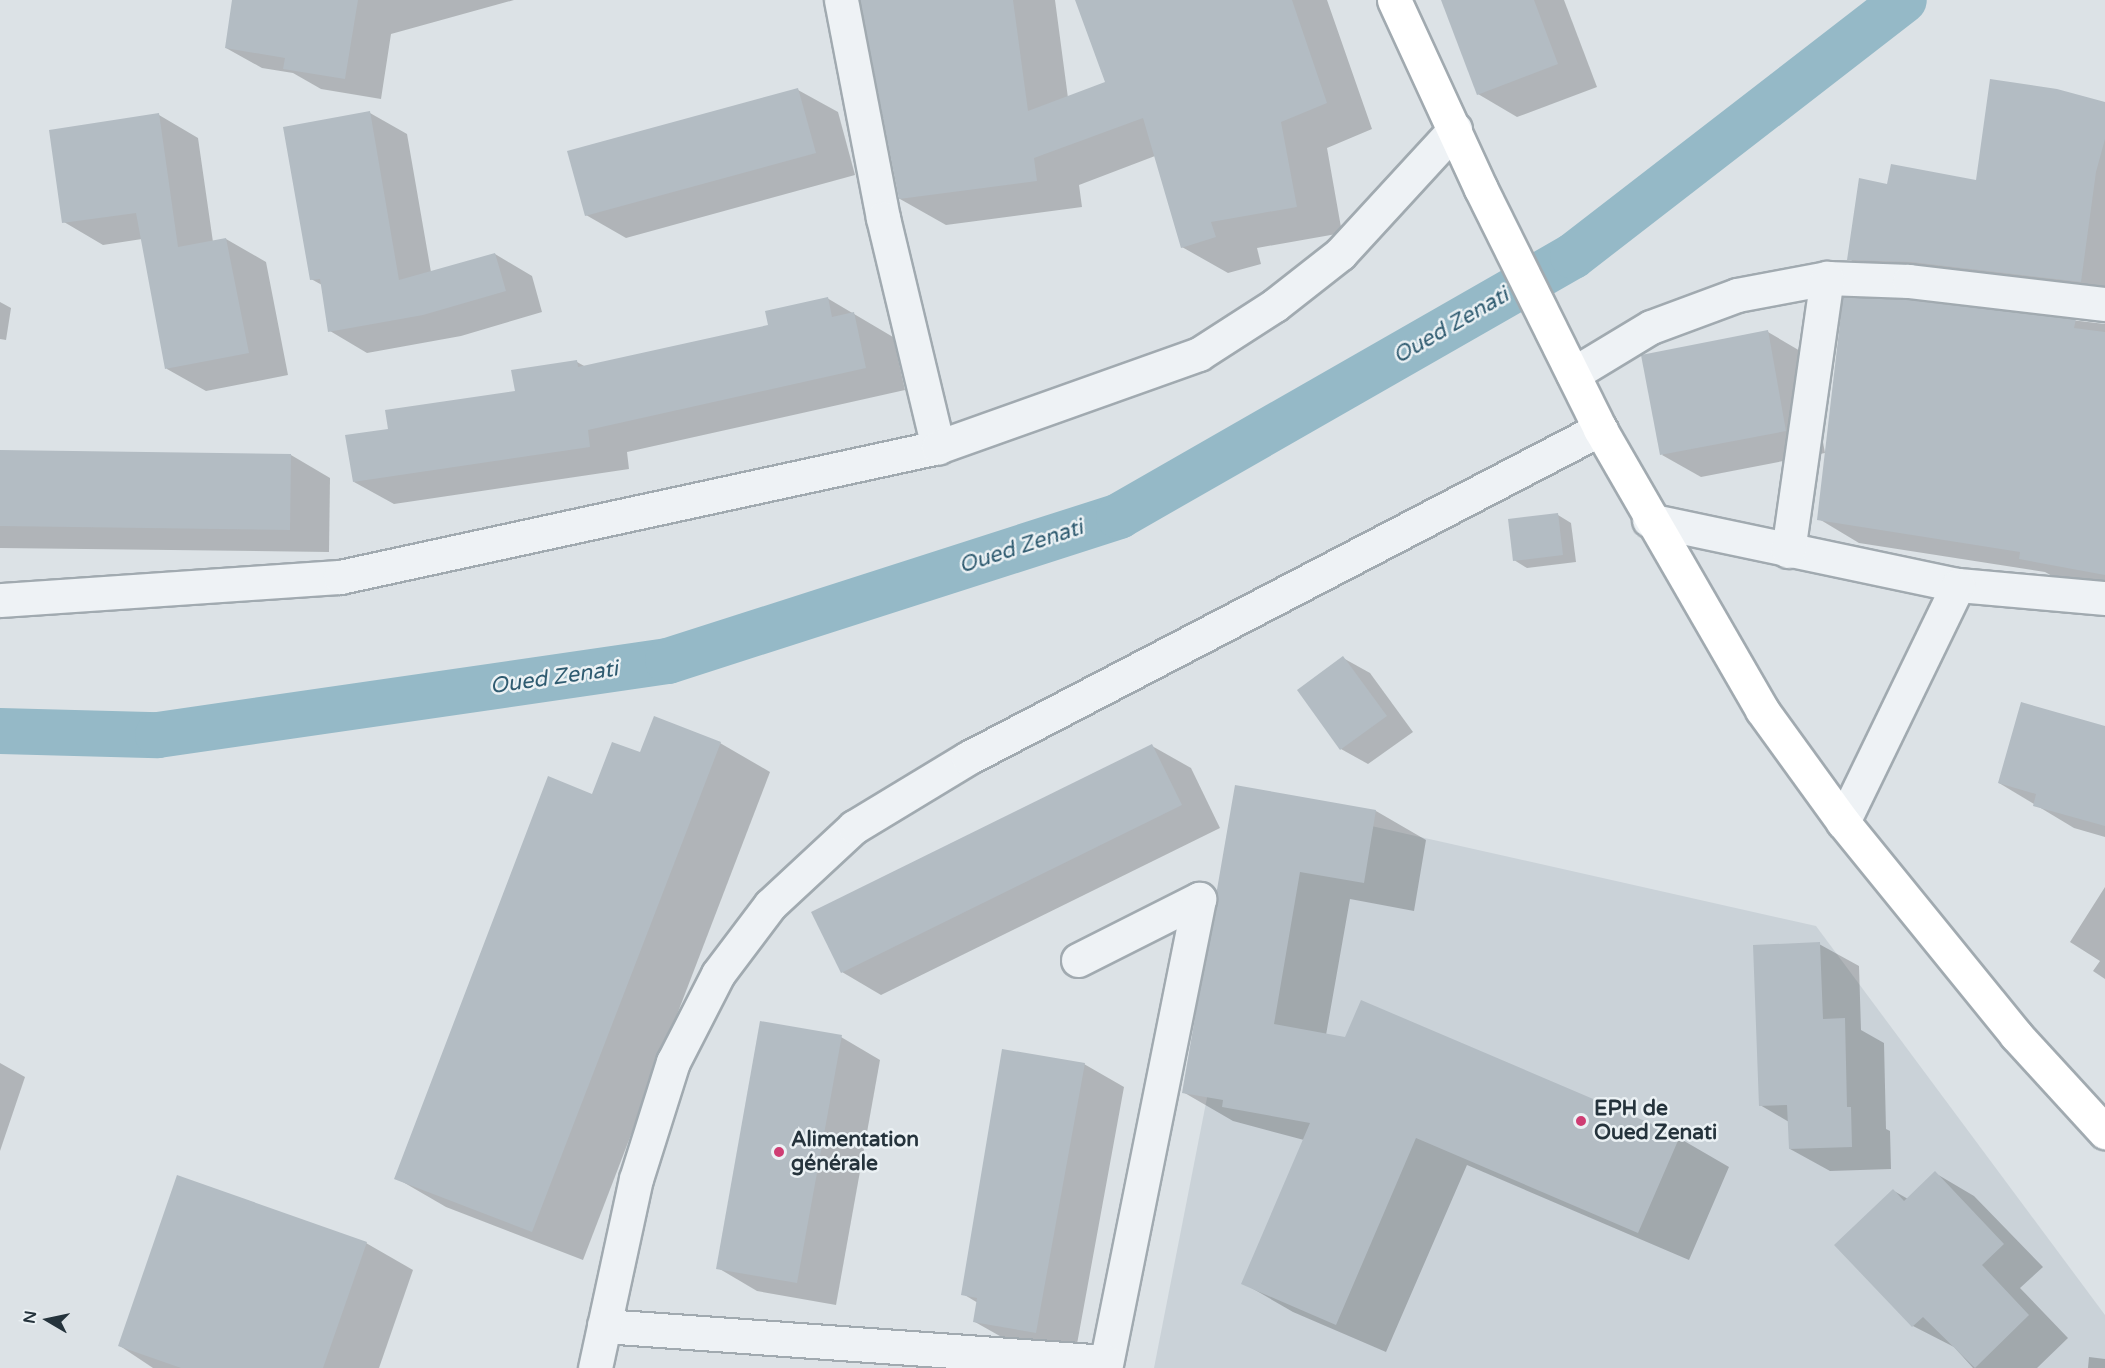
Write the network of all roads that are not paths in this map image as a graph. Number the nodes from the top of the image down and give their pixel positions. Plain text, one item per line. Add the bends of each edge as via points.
1 (841, 0) edge
2 (1394, 0) edge
3 (1455, 129) junction
4 (1827, 278) junction
5 (2104, 300) edge
6 (1566, 361) junction
7 (1600, 429) junction
8 (939, 447) junction
9 (1649, 520) junction
10 (1788, 550) junction
11 (1958, 585) junction
12 (2105, 597) edge
13 (0, 600) edge
14 (1843, 822) junction
15 (1078, 960) dead end
16 (2105, 1132) edge
17 (604, 1326) junction
18 (1106, 1365) edge
19 (595, 1368) edge

1 - 8 street via 883,218
2 - 3 street
3 - 6 street
3 - 8 street via 1340,254 1275,305 1199,354
4 - 5 street via 1909,281
4 - 6 street via 1737,295
4 - 10 street
6 - 7 street
7 - 9 street
7 - 17 street via 968,758 854,827 770,905 718,974 673,1062 636,1179
8 - 13 street via 340,577
9 - 10 street
9 - 14 street via 1762,710
10 - 11 street
11 - 12 street
11 - 14 street
14 - 16 street via 2016,1035
15 - 18 street via 1199,898
17 - 18 street
17 - 19 street

